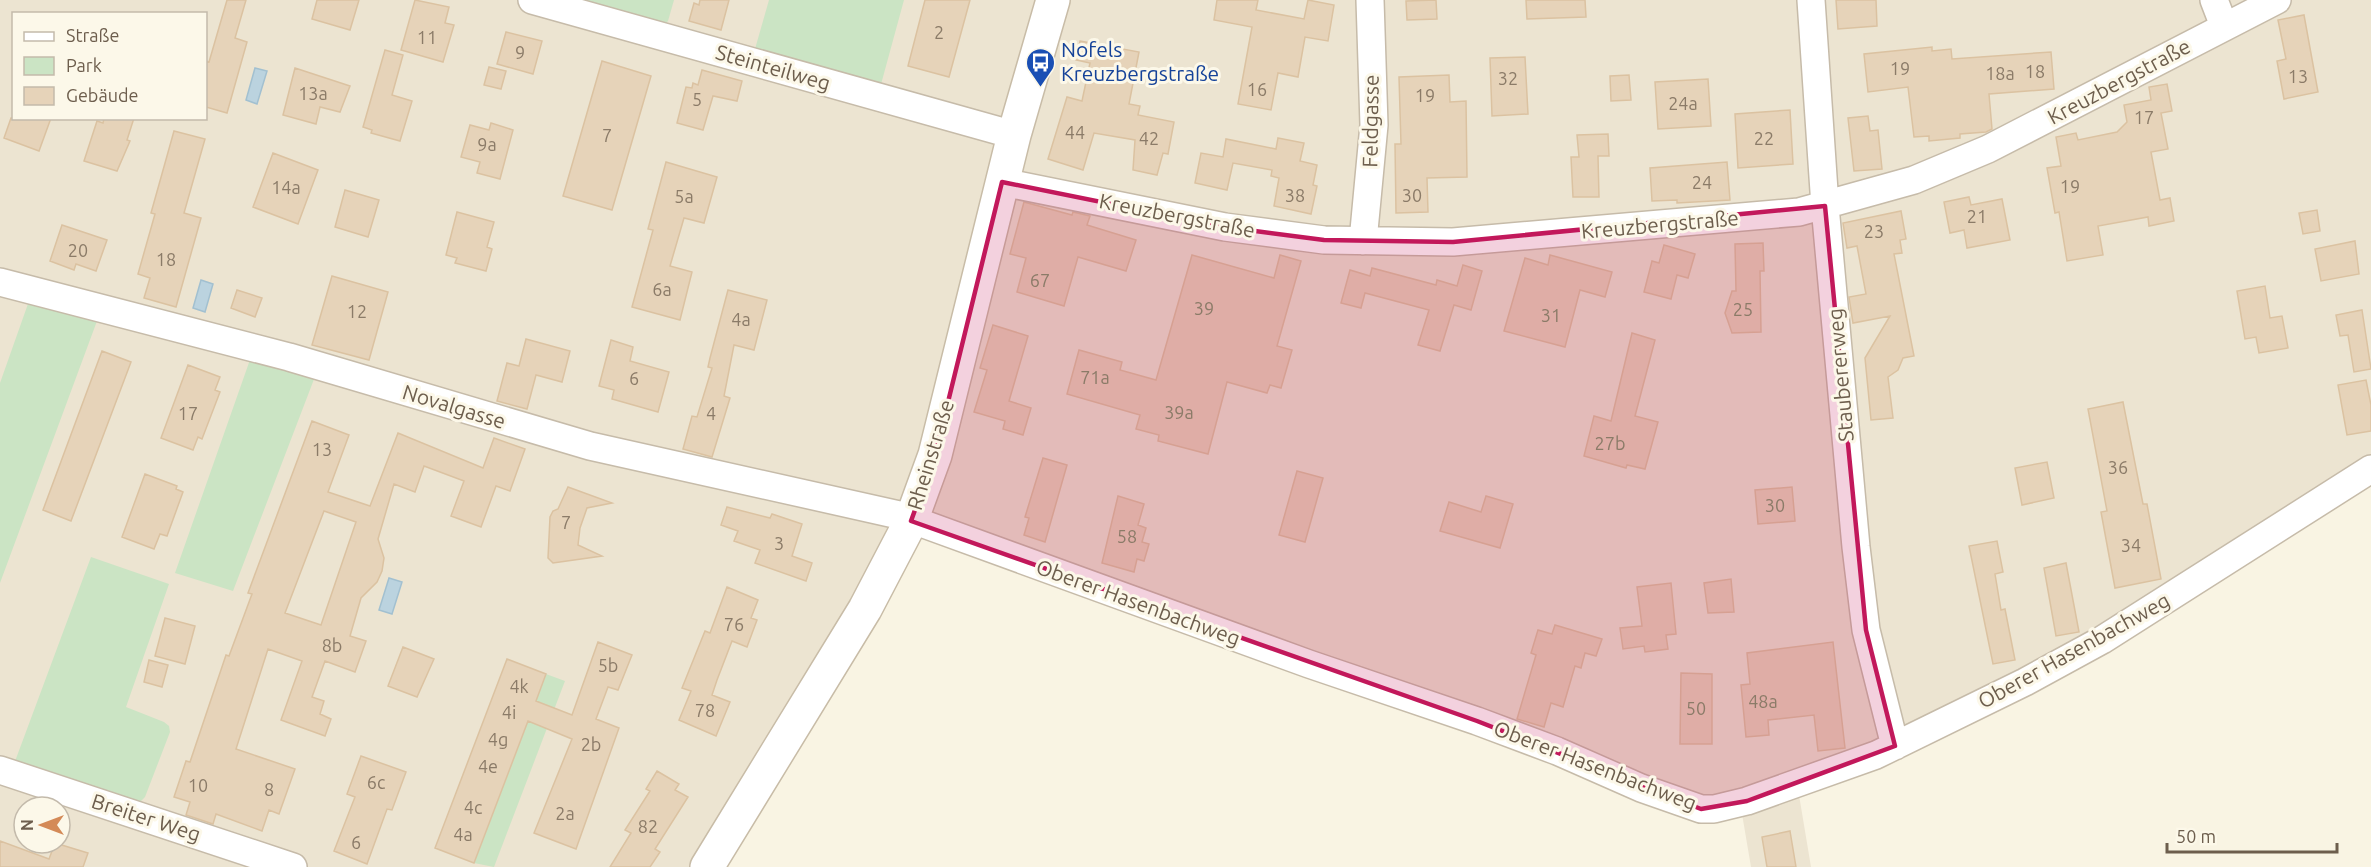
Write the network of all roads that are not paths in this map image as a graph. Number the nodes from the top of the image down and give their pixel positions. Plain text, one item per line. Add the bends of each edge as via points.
1 (532, 0) edge
2 (1053, 0) edge
3 (1370, 0) edge
4 (1811, 0) edge
5 (2214, 0) edge
6 (2277, 0) edge
7 (2224, 26) junction
8 (1014, 135) junction
9 (1002, 182) junction
10 (1825, 206) junction
11 (1364, 241) junction
12 (0, 282) edge
13 (2371, 469) edge
14 (911, 520) junction
15 (1895, 746) junction
16 (0, 770) edge
17 (293, 867) edge
18 (707, 867) edge

1 - 8 street, Steinteilweg
2 - 8 main road, Rheinstraße
3 - 11 street, Feldgasse via 1374,125
4 - 10 street, Staubererweg
5 - 7 street
6 - 7 street, Kreuzbergstraße
7 - 10 street, Kreuzbergstraße via 1988,149 1914,180
8 - 9 main road, Rheinstraße
9 - 11 street, Kreuzbergstraße via 1225,227 1324,240
9 - 14 main road, Rheinstraße via 935,455
10 - 11 street, Kreuzbergstraße via 1666,225 1453,242
10 - 15 street, Staubererweg via 1866,630
12 - 14 street, Novalgasse via 298,360 545,434 655,462 863,505
13 - 15 street, Oberer Hasenbachweg via 2102,640
14 - 15 street, Oberer Hasenbachweg via 1477,721 1701,809 1747,801
14 - 18 main road, Rheinstraße via 865,609
16 - 17 street, Breiter Weg

